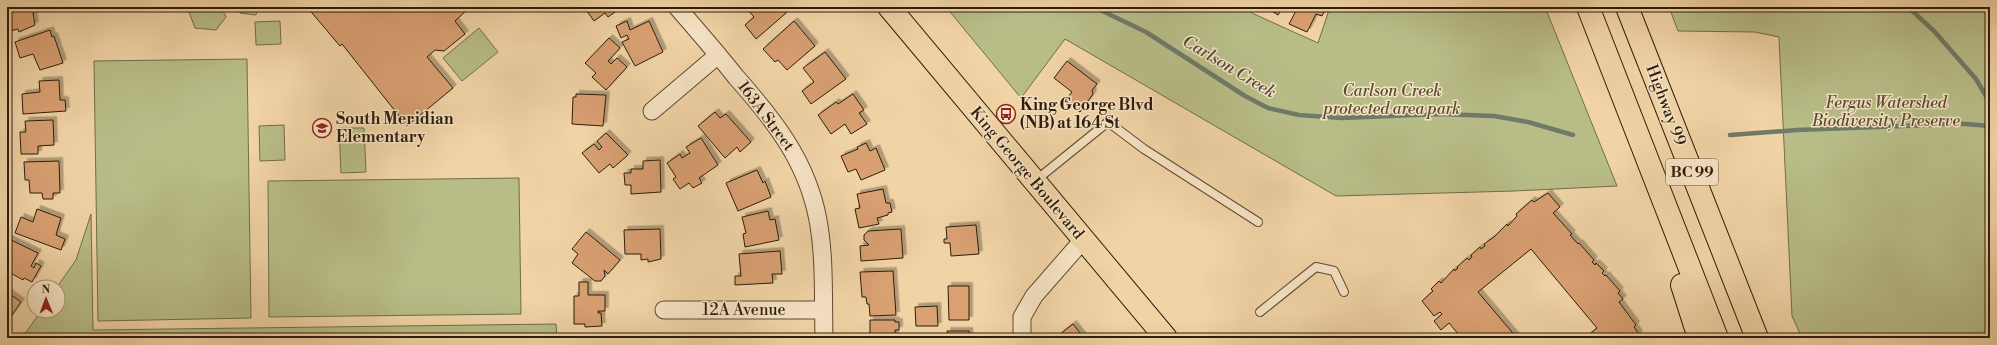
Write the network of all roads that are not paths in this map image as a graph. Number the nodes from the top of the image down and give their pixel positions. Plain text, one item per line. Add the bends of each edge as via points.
1 (678, 7) edge
2 (889, 7) edge
3 (1588, 7) edge
4 (1627, 7) edge
5 (718, 55) junction
6 (1627, 106) junction
7 (652, 111) dead end
8 (1034, 181) junction
9 (1258, 222) dead end
10 (1083, 240) junction
11 (1344, 292) dead end
12 (664, 310) dead end
13 (823, 310) junction
14 (1260, 312) dead end
15 (824, 338) edge
16 (1022, 338) edge
17 (1166, 338) edge
18 (1699, 338) edge
19 (1717, 338) edge
20 (1757, 338) edge

1 - 5 street, 163A Street
2 - 8 main road, King George Boulevard
3 - 6 main road, BC 99
4 - 20 main road, Highway 99 / BC 99
5 - 7 street
5 - 13 street, 163A Street via 778,127 808,181 818,220
6 - 18 main road
6 - 19 main road, BC 99
8 - 9 lane via 1108,122 1144,149
8 - 10 main road, King George Boulevard
10 - 16 street via 1034,296 1022,316
10 - 17 main road, King George Boulevard
11 - 14 lane via 1334,271 1316,266
12 - 13 street, 12A Avenue
13 - 15 street, 163A Street

